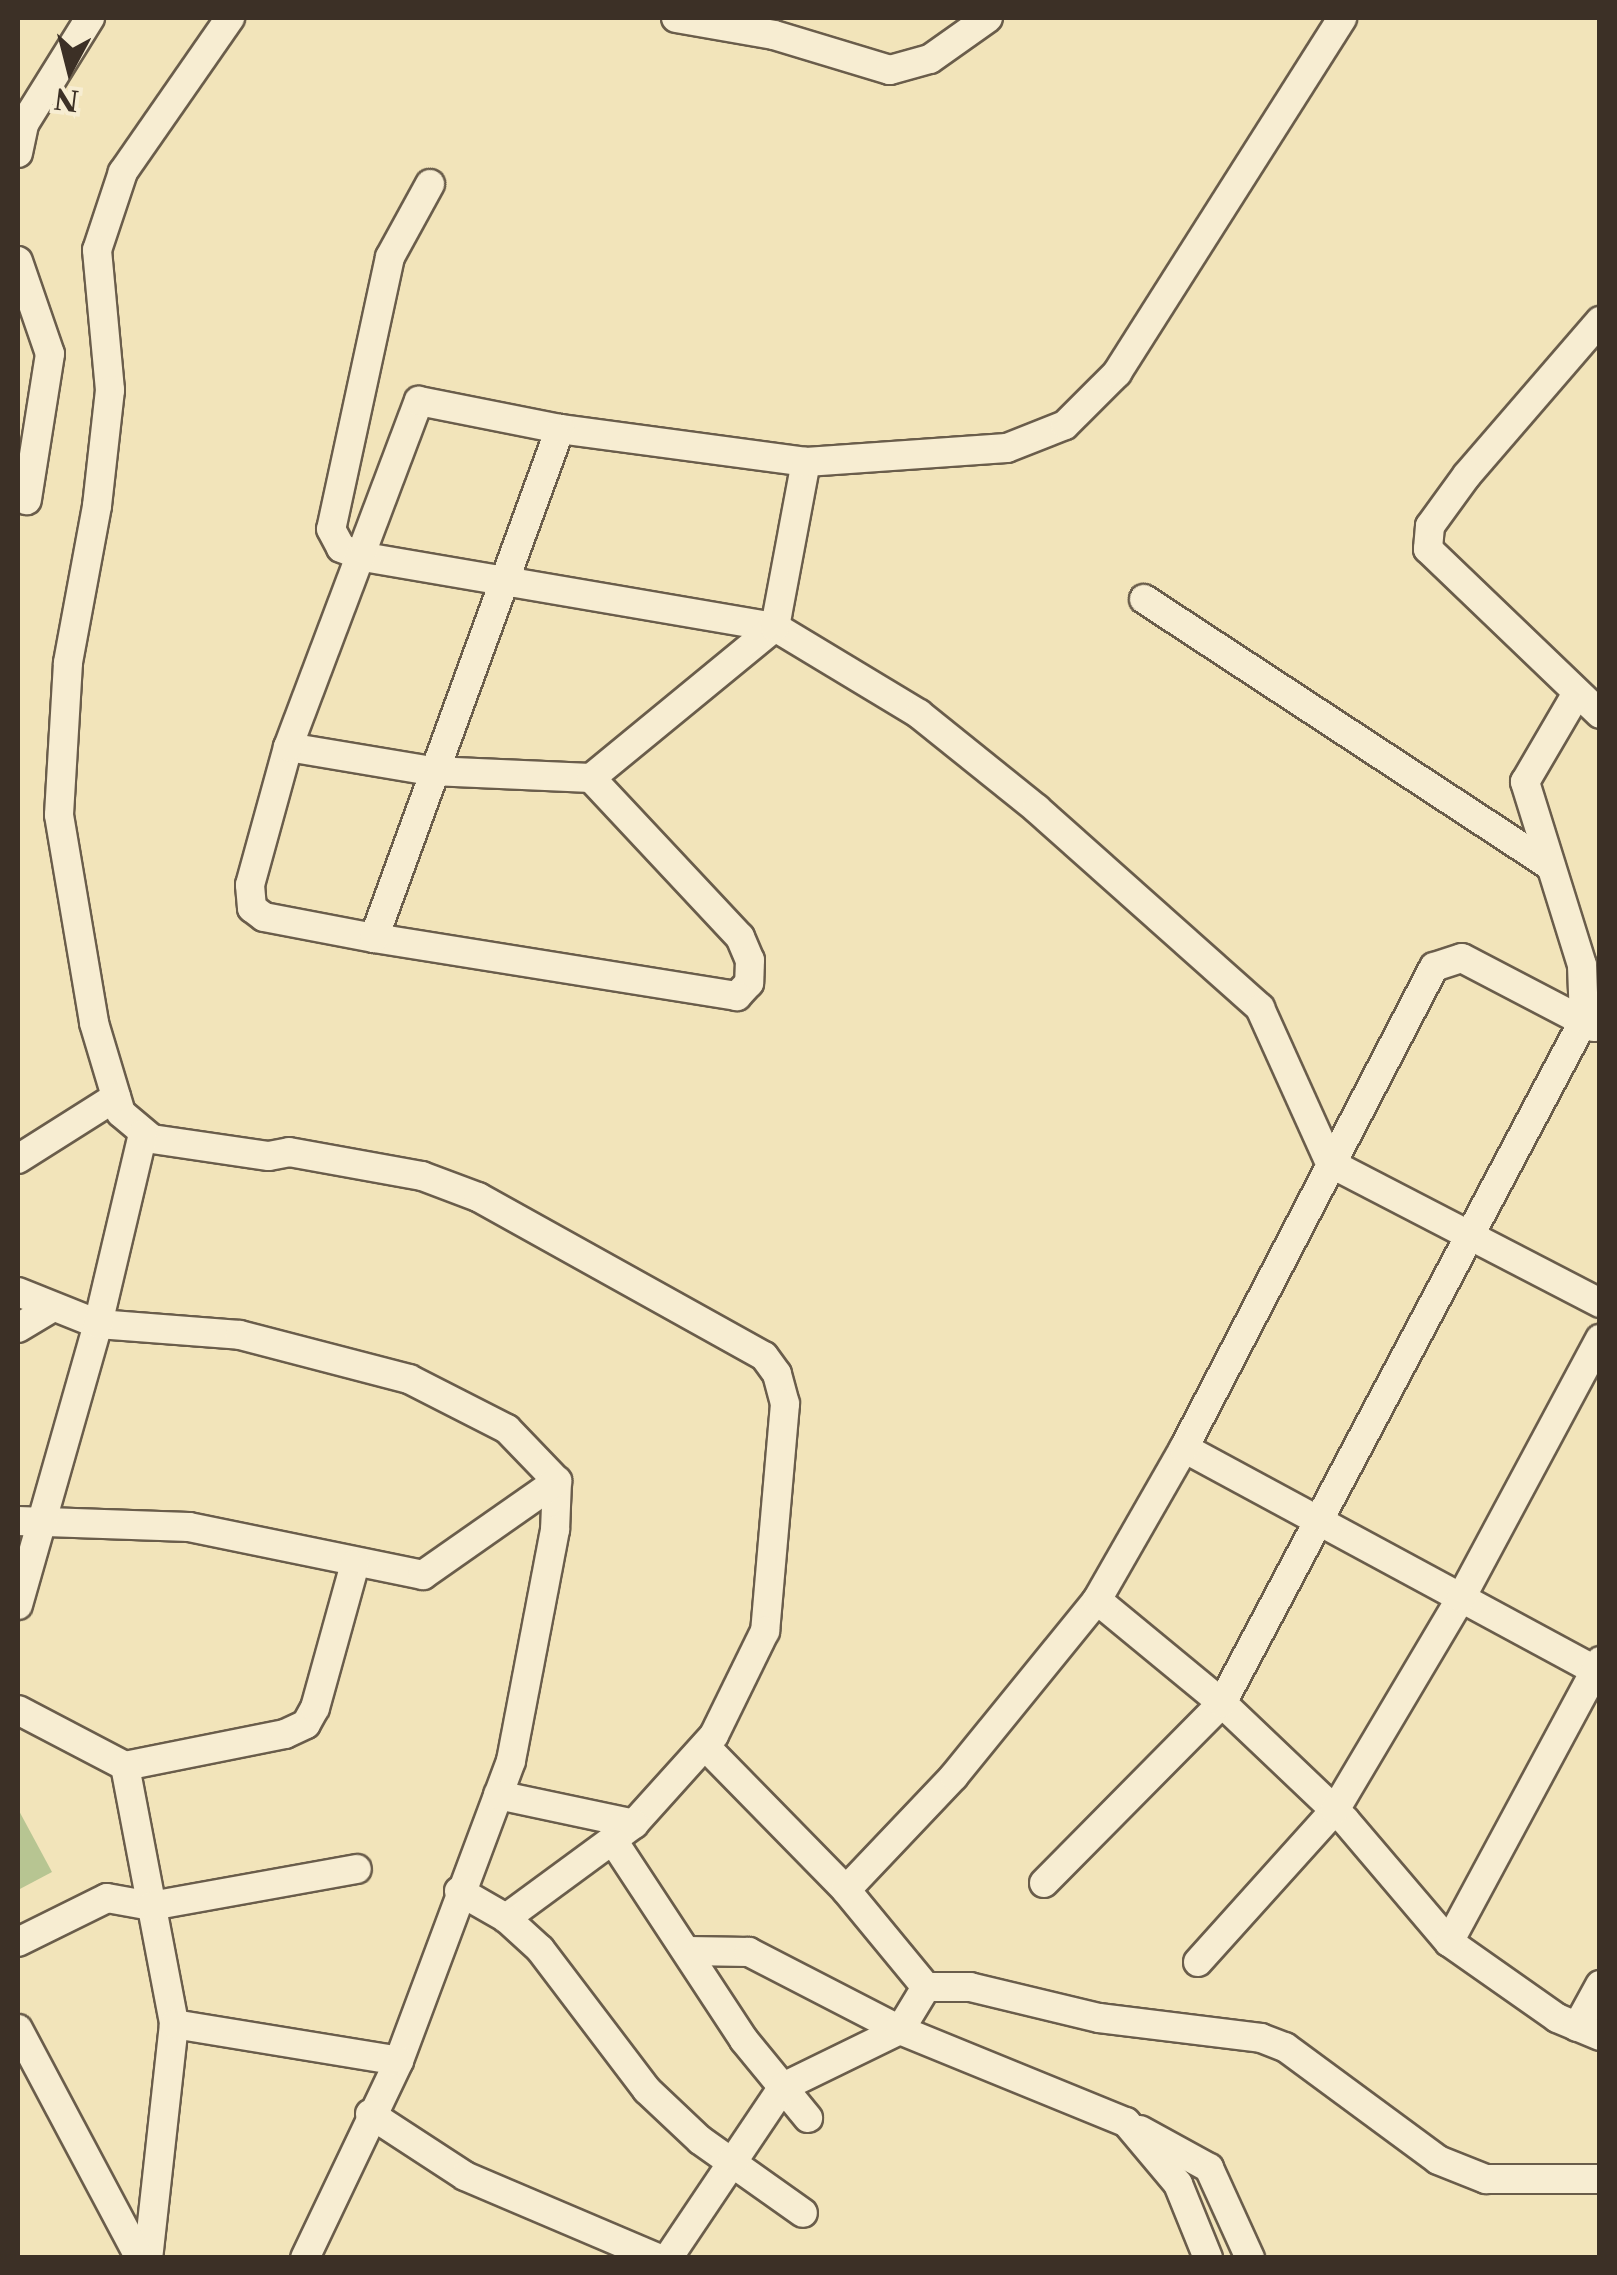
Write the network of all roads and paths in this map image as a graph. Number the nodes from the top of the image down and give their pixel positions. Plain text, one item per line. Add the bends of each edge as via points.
1 (90, 18) edge
2 (230, 18) edge
3 (676, 18) edge
4 (988, 18) edge
5 (1342, 18) edge
6 (18, 154) edge
7 (430, 184) dead end
8 (18, 261) edge
9 (1600, 322) edge
10 (560, 429) junction
11 (806, 462) junction
12 (28, 500) dead end
13 (364, 558) junction
14 (503, 581) junction
15 (1144, 600) dead end
16 (776, 627) junction
17 (1577, 693) junction
18 (1600, 714) edge
19 (288, 747) junction
20 (432, 771) junction
21 (591, 778) junction
22 (1550, 866) junction
23 (374, 938) junction
24 (1600, 992) edge
25 (1592, 1025) edge
26 (116, 1098) junction
27 (143, 1134) junction
28 (18, 1160) edge
29 (1330, 1163) junction
30 (1469, 1236) junction
31 (18, 1292) edge
32 (1600, 1303) edge
33 (50, 1309) junction
34 (98, 1324) junction
35 (18, 1328) edge
36 (1600, 1338) edge
37 (1184, 1448) junction
38 (557, 1481) junction
39 (31, 1520) edge
40 (1318, 1520) junction
41 (355, 1564) junction
42 (1461, 1598) junction
43 (1097, 1600) junction
44 (18, 1605) edge
45 (1598, 1668) edge
46 (1222, 1704) junction
47 (18, 1710) edge
48 (706, 1746) junction
49 (125, 1766) junction
50 (498, 1795) junction
51 (1334, 1810) junction
52 (624, 1833) junction
53 (357, 1869) dead end
54 (1044, 1883) dead end
55 (846, 1890) junction
56 (459, 1892) junction
57 (151, 1906) junction
58 (506, 1918) junction
59 (18, 1942) edge
60 (1449, 1942) junction
61 (688, 1951) junction
62 (1198, 1962) dead end
63 (1600, 1986) edge
64 (926, 1987) junction
65 (174, 2024) junction
66 (18, 2030) edge
67 (900, 2030) junction
68 (1588, 2032) edge
69 (399, 2061) junction
70 (783, 2087) junction
71 (370, 2114) junction
72 (808, 2118) dead end
73 (1126, 2122) junction
74 (729, 2161) junction
75 (1600, 2178) edge
76 (803, 2213) dead end
77 (144, 2258) edge
78 (306, 2258) edge
79 (657, 2258) edge
80 (668, 2258) edge
81 (1208, 2258) edge
82 (1250, 2258) edge

1 - 6 street via 24,124
2 - 26 street via 123,172 96,250 110,390 98,506 68,663 59,814 94,1023
3 - 4 street via 774,35 890,70 930,59
5 - 11 street via 1116,373 1065,425 1007,448
7 - 13 street via 390,257 331,529 341,548
8 - 12 street via 50,354
9 - 17 street via 1466,475 1430,526 1428,549
10 - 11 street
10 - 13 street via 419,401
10 - 14 street
11 - 16 street
13 - 14 street
13 - 19 street
14 - 16 street
14 - 20 street
15 - 22 street
16 - 21 street
16 - 29 street via 919,714 1260,1008
17 - 18 street
17 - 22 street via 1525,782
19 - 20 street
19 - 23 street via 250,885 252,908 264,917
20 - 21 street
20 - 23 street
21 - 23 street via 740,937 750,960 749,983 736,996
22 - 25 street via 1582,965
24 - 25 street
25 - 29 street via 1462,958 1446,958 1434,967
25 - 30 street
26 - 27 street via 128,1124
26 - 28 street
27 - 34 street
27 - 48 street via 435,1179 524,1218 764,1356 782,1387 785,1424 768,1613 761,1645
29 - 30 street
29 - 37 street
30 - 32 street
30 - 40 street
31 - 33 street
33 - 34 street
33 - 35 street
34 - 38 street via 240,1336 408,1379 507,1429
34 - 39 street
36 - 42 street
37 - 40 street
37 - 43 street
38 - 41 street via 423,1575
38 - 50 street via 532,1662
39 - 41 street via 189,1527
39 - 44 street
40 - 42 street
40 - 46 street
41 - 49 street via 306,1724
42 - 45 street
42 - 51 street
43 - 46 street
43 - 55 street via 954,1776
45 - 60 street
46 - 51 street
46 - 54 street
47 - 49 street
48 - 52 street
48 - 55 street
49 - 57 street
50 - 52 street
50 - 56 street
51 - 60 street
51 - 62 street
52 - 58 street
52 - 61 street
53 - 57 street
55 - 64 street
56 - 58 street
56 - 69 street
57 - 59 street via 107,1898 87,1903
57 - 65 street
58 - 74 street via 540,1948 648,2090
60 - 68 street
61 - 67 street via 749,1952
61 - 70 street
63 - 68 street
64 - 67 street
64 - 75 street via 970,1987 1099,2018 1261,2038 1285,2048 1438,2160 1486,2179
65 - 69 street
65 - 77 street
66 - 77 street
67 - 70 street
67 - 73 street
69 - 71 street
70 - 72 street
70 - 74 street
71 - 78 street
71 - 79 street via 466,2176
73 - 81 street via 1178,2184
73 - 82 street via 1209,2168
74 - 76 street
74 - 80 street

